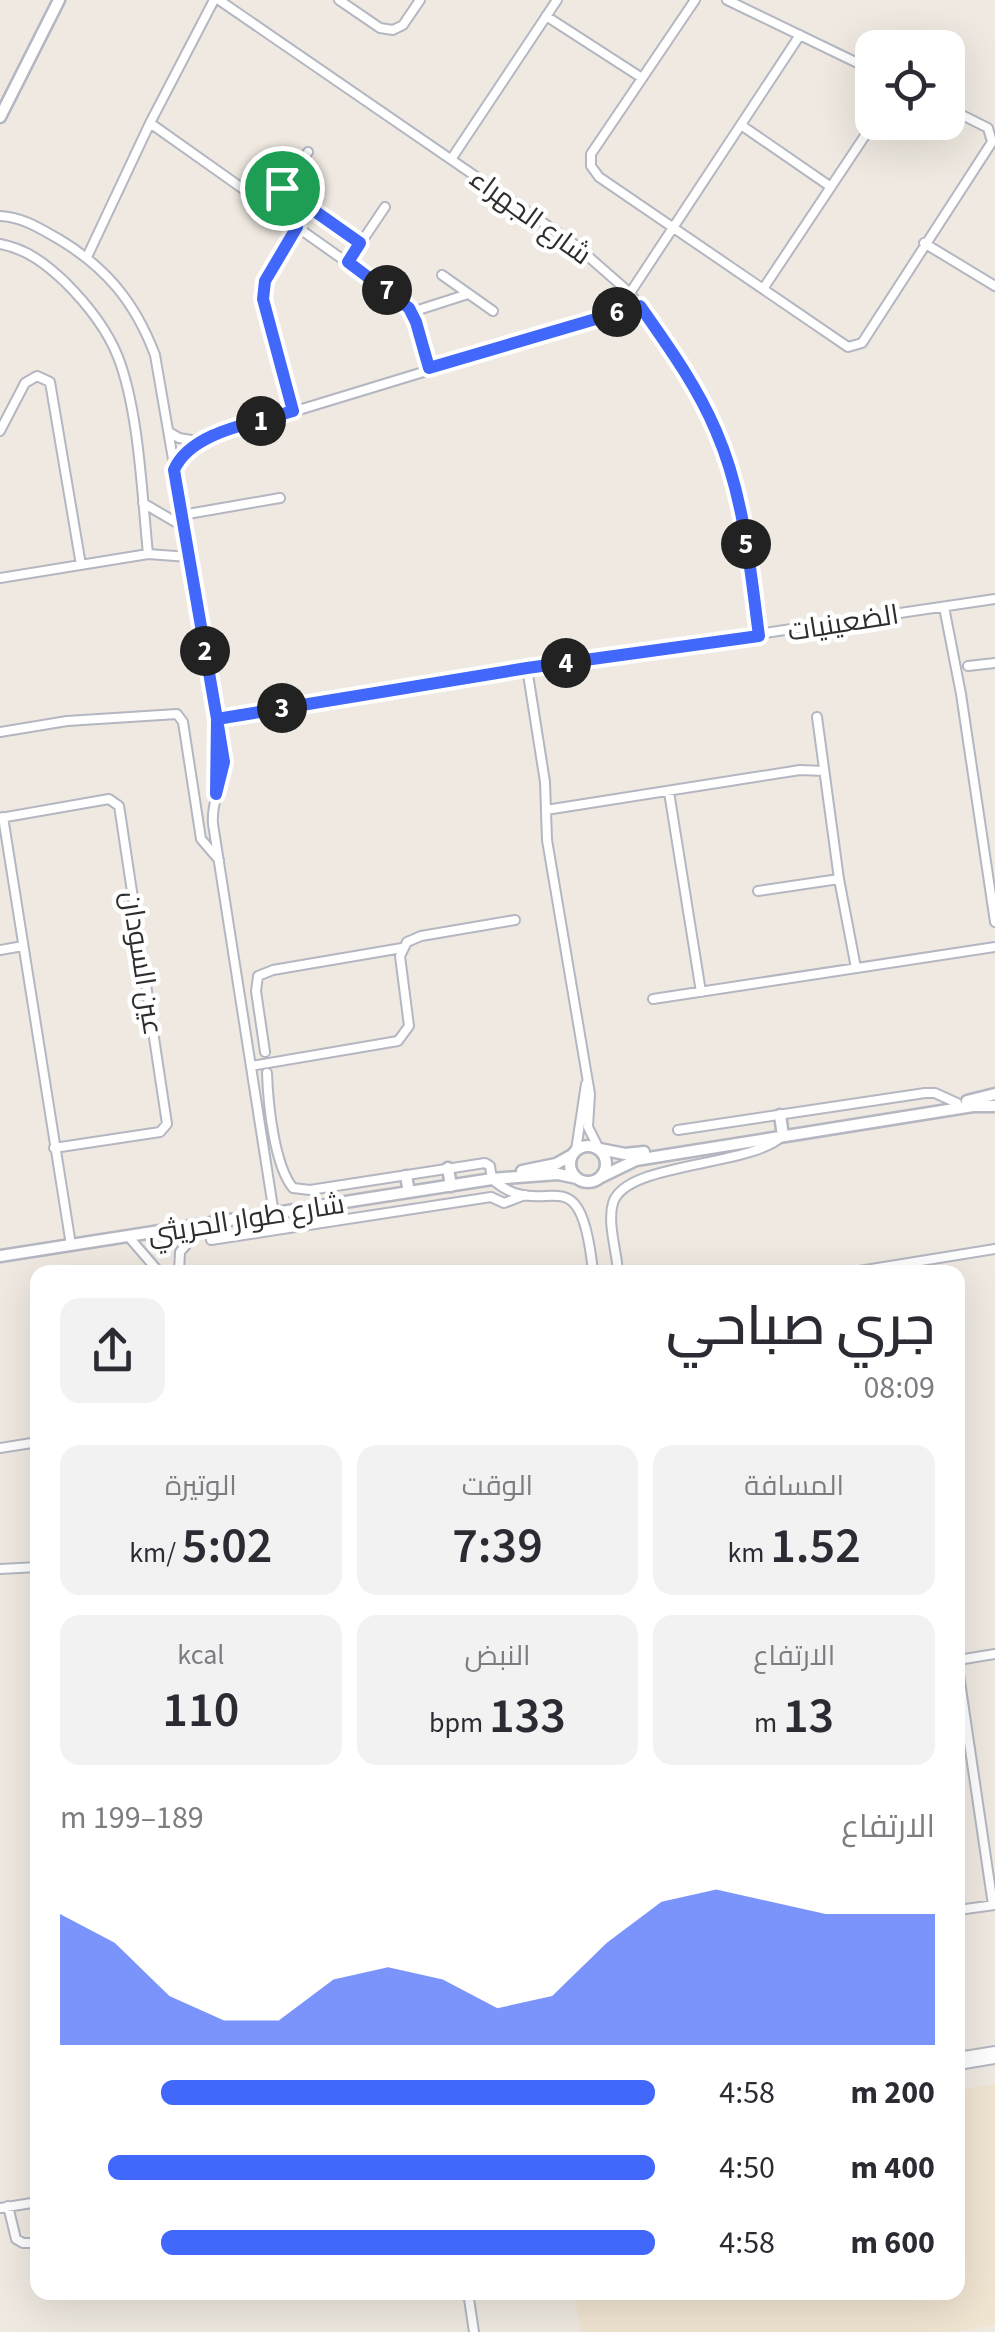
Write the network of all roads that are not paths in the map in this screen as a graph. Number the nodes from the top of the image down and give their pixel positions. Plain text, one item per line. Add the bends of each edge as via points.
1 (59, 0) edge
2 (216, 0) edge
3 (339, 0) edge
4 (420, 0) edge
5 (557, 0) edge
6 (695, 0) edge
7 (727, 0) edge
8 (546, 16) junction
9 (800, 35) junction
10 (855, 62) edge
11 (642, 78) junction
12 (0, 116) edge
13 (965, 116) edge
14 (150, 123) junction
15 (741, 125) junction
16 (862, 140) edge
17 (308, 152) dead end
18 (452, 158) junction
19 (832, 186) junction
20 (282, 188) junction
21 (385, 206) dead end
22 (269, 207) junction
23 (0, 216) edge
24 (674, 226) junction
25 (297, 227) junction
26 (360, 243) junction
27 (0, 244) edge
28 (924, 244) junction
29 (88, 257) junction
30 (348, 262) junction
31 (442, 275) dead end
32 (995, 286) edge
33 (764, 289) junction
34 (630, 293) junction
35 (468, 294) junction
36 (640, 306) junction
37 (492, 311) dead end
38 (412, 312) junction
39 (429, 368) junction
40 (293, 411) junction
41 (0, 431) edge
42 (169, 432) junction
43 (197, 441) junction
44 (174, 470) junction
45 (280, 498) dead end
46 (142, 503) junction
47 (182, 515) junction
48 (184, 527) junction
49 (148, 554) junction
50 (189, 557) junction
51 (80, 564) junction
52 (0, 578) edge
53 (995, 599) edge
54 (944, 606) junction
55 (759, 636) junction
56 (995, 664) edge
57 (968, 666) dead end
58 (527, 668) junction
59 (818, 717) dead end
60 (217, 719) junction
61 (0, 732) edge
62 (824, 771) junction
63 (669, 792) junction
64 (546, 810) junction
65 (1, 818) edge
66 (219, 860) junction
67 (839, 878) junction
68 (758, 891) dead end
69 (516, 920) dead end
70 (995, 922) edge
71 (23, 946) junction
72 (995, 946) edge
73 (402, 948) junction
74 (0, 950) edge
75 (856, 968) junction
76 (701, 992) junction
77 (653, 999) dead end
78 (265, 1052) dead end
79 (251, 1066) junction
80 (267, 1074) dead end
81 (586, 1080) junction
82 (995, 1094) edge
83 (957, 1103) junction
84 (995, 1106) edge
85 (780, 1114) junction
86 (678, 1130) dead end
87 (782, 1133) junction
88 (54, 1148) junction
89 (599, 1149) junction
90 (574, 1152) junction
91 (448, 1168) junction
92 (406, 1176) junction
93 (577, 1178) junction
94 (601, 1178) junction
95 (492, 1179) junction
96 (451, 1186) junction
97 (409, 1192) junction
98 (525, 1195) junction
99 (274, 1214) junction
100 (204, 1224) junction
101 (128, 1236) junction
102 (211, 1240) dead end
103 (70, 1245) junction
104 (995, 1249) edge
105 (0, 1256) edge
106 (153, 1265) edge
107 (179, 1265) edge
108 (592, 1265) edge
109 (617, 1265) edge
110 (918, 1265) edge
111 (30, 1443) edge
112 (0, 1448) edge
113 (30, 1567) edge
114 (0, 1569) edge
115 (995, 1654) edge
116 (965, 1659) edge
117 (965, 1714) edge
118 (994, 1905) edge
119 (965, 1909) edge
120 (995, 2051) edge
121 (965, 2056) edge
122 (995, 2059) edge
123 (965, 2064) edge
124 (30, 2203) edge
125 (4, 2207) edge
126 (30, 2243) edge
127 (469, 2300) edge
128 (474, 2332) edge

1 - 12 street
2 - 14 street
2 - 18 street, شارع الجهراء
3 - 4 street via 393,30
5 - 8 street
6 - 11 street
7 - 9 street
8 - 11 street
8 - 18 street
9 - 10 street
9 - 15 street
11 - 24 street via 592,154 591,166
13 - 28 street via 988,128 992,142
14 - 22 street
14 - 29 street
15 - 19 street
15 - 24 street
16 - 19 street
17 - 20 street
18 - 34 street, شارع الجهراء via 574,244
19 - 33 street
20 - 22 street
20 - 26 street
21 - 26 street
22 - 25 street
23 - 29 street via 28,222
24 - 33 street
24 - 34 street
25 - 30 street
25 - 40 street via 263,292
26 - 30 street
27 - 46 street via 50,269 110,339 124,377
28 - 32 street
28 - 33 street via 853,348
29 - 42 street via 122,291 147,333
30 - 38 street
31 - 35 street
34 - 36 street, شارع الجهراء
35 - 37 street
35 - 38 street
36 - 39 street
36 - 55 street, شارع الجهراء via 717,433 740,510
38 - 39 street
39 - 40 street
40 - 43 street
41 - 51 street via 25,383 37,376 50,382
42 - 43 street
42 - 44 street
43 - 44 street
44 - 47 street
45 - 47 street
46 - 48 street
46 - 49 street
47 - 48 street
48 - 50 street
49 - 50 street
49 - 51 street
50 - 60 street
51 - 52 street
53 - 54 street, الضعينيات
54 - 55 street, الضعينيات
54 - 70 street
55 - 58 street, الضعينيات
56 - 57 street
58 - 60 street, الضعينيات
58 - 64 street
59 - 62 street
60 - 66 street via 212,817
61 - 66 street via 176,714 200,840
62 - 63 street
62 - 67 street
63 - 64 street
63 - 76 street
64 - 81 street
65 - 71 street
65 - 88 street, عين السودان via 110,799 120,812 168,1124 160,1132
66 - 79 street
67 - 68 street
67 - 75 street
69 - 73 street via 413,938
71 - 74 street
71 - 88 street
72 - 75 street
73 - 78 street via 263,972 256,990
73 - 79 street via 409,1026 398,1041
75 - 76 street
76 - 77 street
79 - 99 street
80 - 92 street via 273,1126 293,1188
81 - 89 street via 588,1127
81 - 90 street
82 - 83 street
83 - 85 street via 925,1093
83 - 87 street
84 - 87 street
85 - 86 street
85 - 87 street
87 - 89 street via 634,1154
87 - 94 street via 636,1160
87 - 109 street via 766,1148 622,1189 612,1212
88 - 103 street
89 - 90 street
89 - 94 street via 607,1163
90 - 93 street via 571,1170
90 - 95 street, شارع طوار الحريثي via 556,1164
91 - 92 street
91 - 95 street via 486,1163
91 - 96 street
92 - 97 street
93 - 94 street
93 - 95 street, شارع طوار الحريثي
95 - 96 street, شارع طوار الحريثي
95 - 98 street
96 - 97 street, شارع طوار الحريثي
97 - 99 street, شارع طوار الحريثي
98 - 102 street
98 - 108 street via 559,1195 576,1204
99 - 100 street, شارع طوار الحريثي
100 - 101 street, شارع طوار الحريثي
100 - 107 street via 180,1252
101 - 103 street, شارع طوار الحريثي
101 - 106 street
103 - 105 street, شارع طوار الحريثي
104 - 110 street
111 - 112 street
113 - 114 street
115 - 116 street
117 - 118 street
118 - 119 street
120 - 121 street
122 - 123 street
124 - 125 street
125 - 126 street via 14,2236
127 - 128 street

